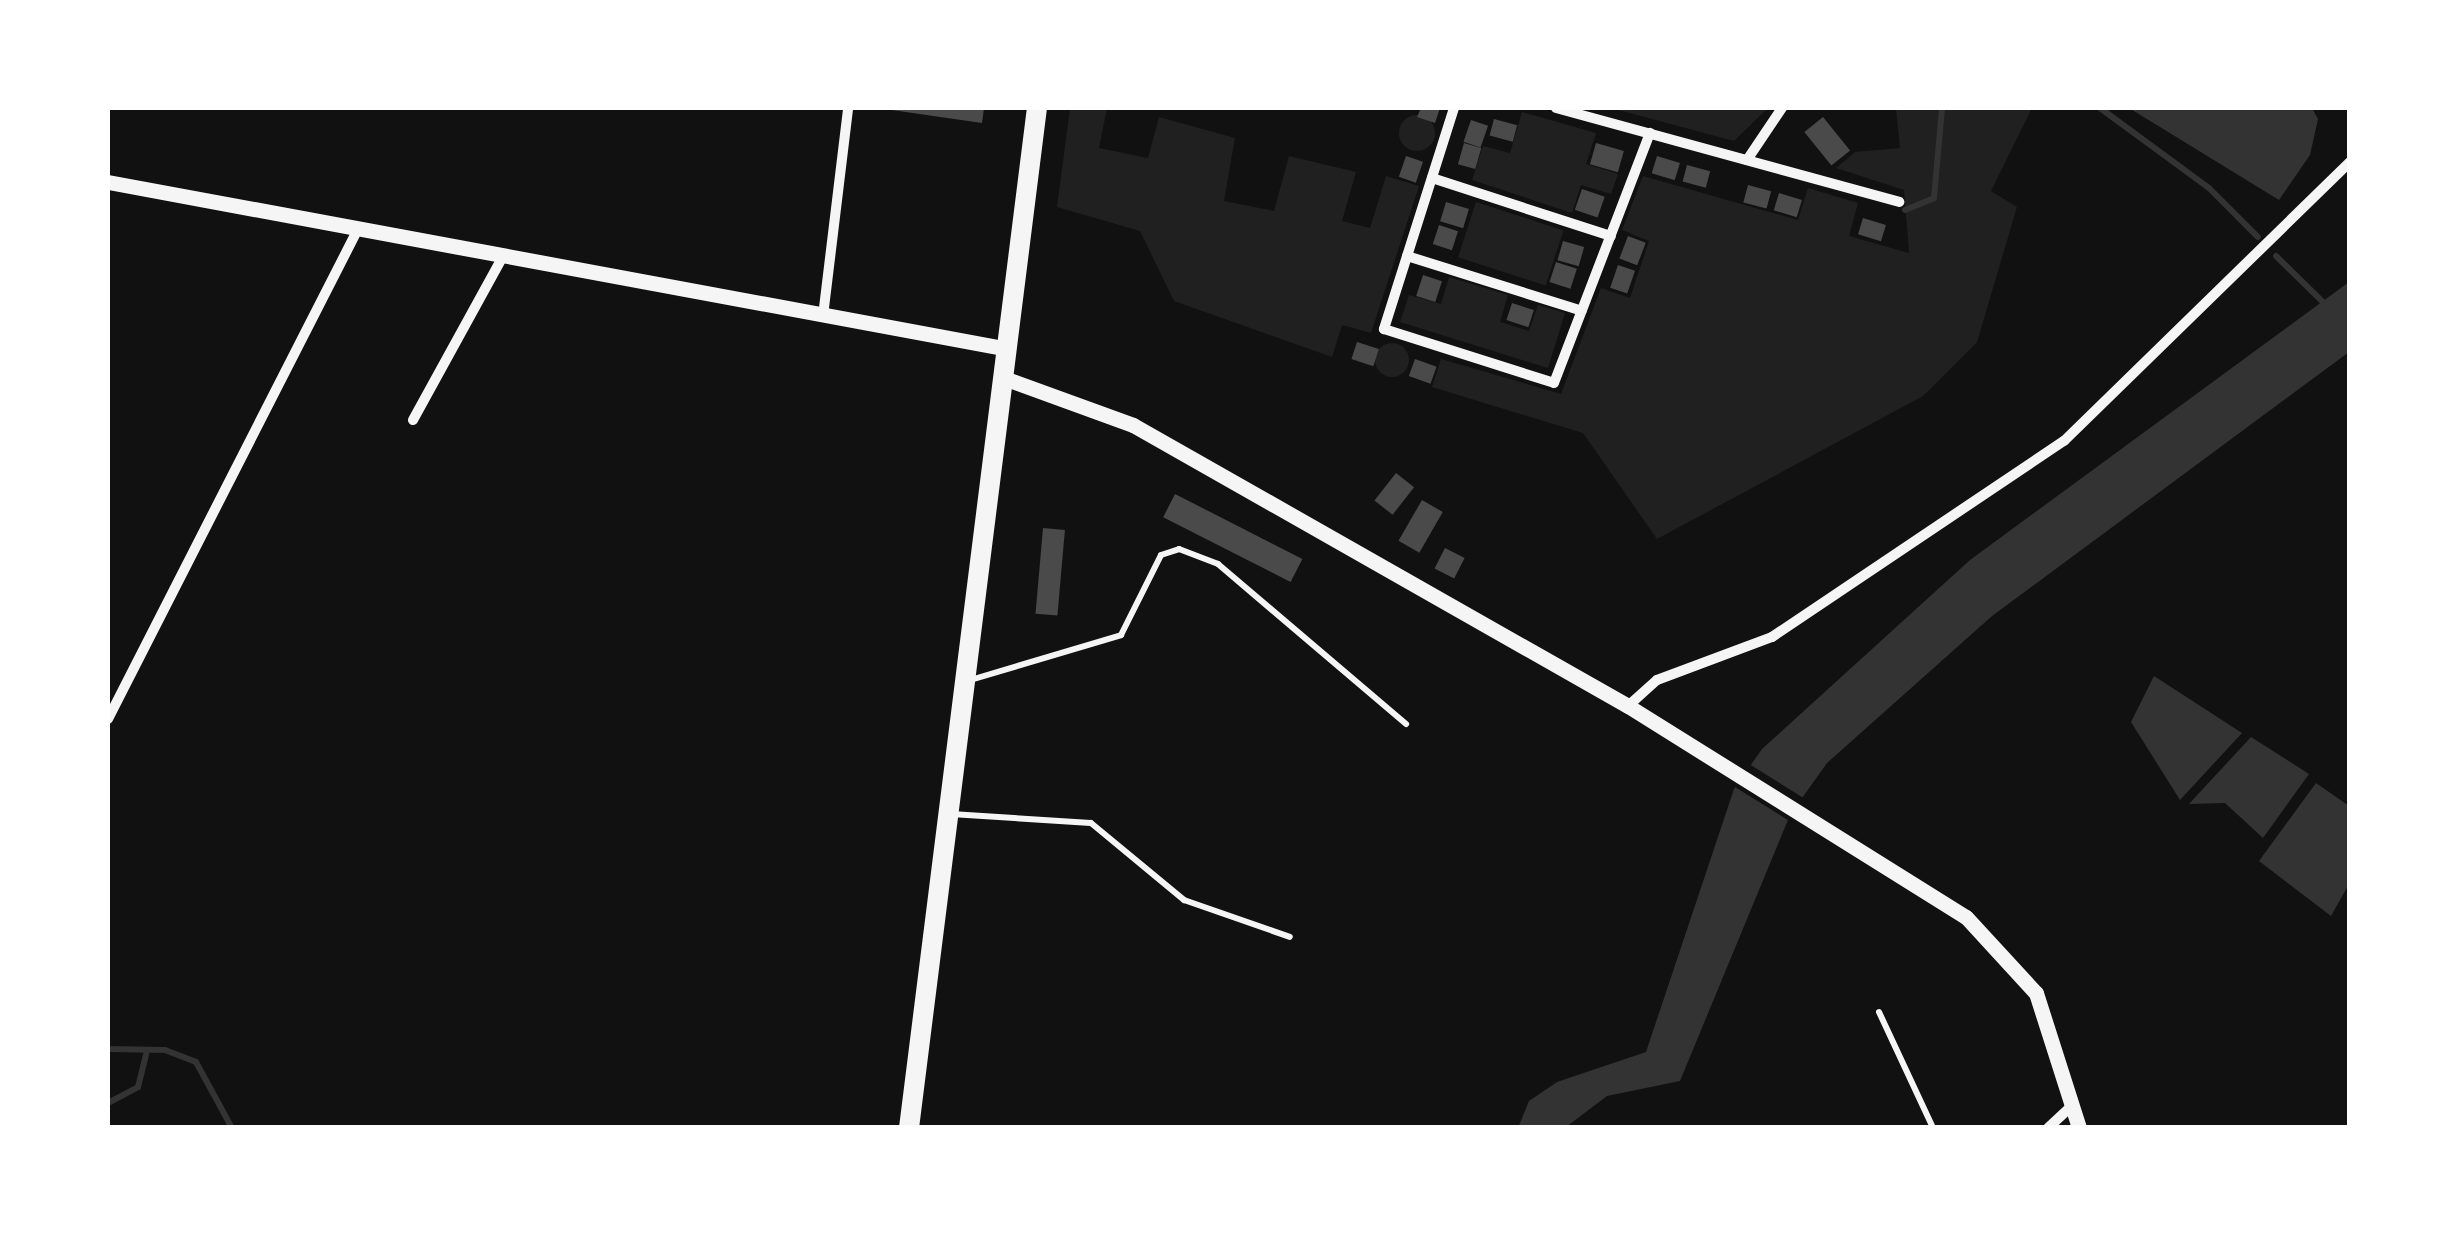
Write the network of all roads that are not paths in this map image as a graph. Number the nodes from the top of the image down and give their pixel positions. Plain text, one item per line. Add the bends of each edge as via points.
1 (848, 108) edge
2 (1037, 108) edge
3 (1454, 108) edge
4 (1556, 108) edge
5 (1782, 108) edge
6 (1650, 133) junction
7 (1747, 160) junction
8 (2350, 162) edge
9 (1432, 178) junction
10 (108, 182) edge
11 (1898, 202) dead end
12 (358, 229) junction
13 (1611, 236) junction
14 (504, 256) junction
15 (1407, 256) junction
16 (1582, 311) junction
17 (822, 316) junction
18 (1008, 348) junction
19 (1004, 378) junction
20 (413, 420) dead end
21 (966, 682) junction
22 (1628, 706) junction
23 (108, 719) edge
24 (1406, 724) dead end
25 (950, 814) junction
26 (1290, 937) dead end
27 (1879, 1012) dead end
28 (2072, 1106) junction
29 (909, 1128) edge
30 (1933, 1128) edge
31 (2048, 1128) edge
32 (2079, 1128) edge

1 - 17 street
2 - 18 highway
3 - 9 street
4 - 6 street
5 - 7 street
6 - 7 street
6 - 13 street
7 - 11 street
8 - 22 street via 2064,441 1788,627 1656,680
9 - 13 street
9 - 15 street
10 - 12 street
12 - 14 street
12 - 23 street
13 - 16 street
14 - 17 street
14 - 20 street
15 - 16 street
15 - 16 street via 1384,329 1554,383
17 - 18 street
18 - 19 highway
19 - 21 highway
19 - 22 street via 1119,417
21 - 24 lane via 1121,635 1161,554 1179,549 1218,564
21 - 25 highway
22 - 28 street via 1966,917 2022,970
25 - 26 lane via 1091,823 1184,900
25 - 29 highway
27 - 30 lane
28 - 31 street
28 - 32 street

